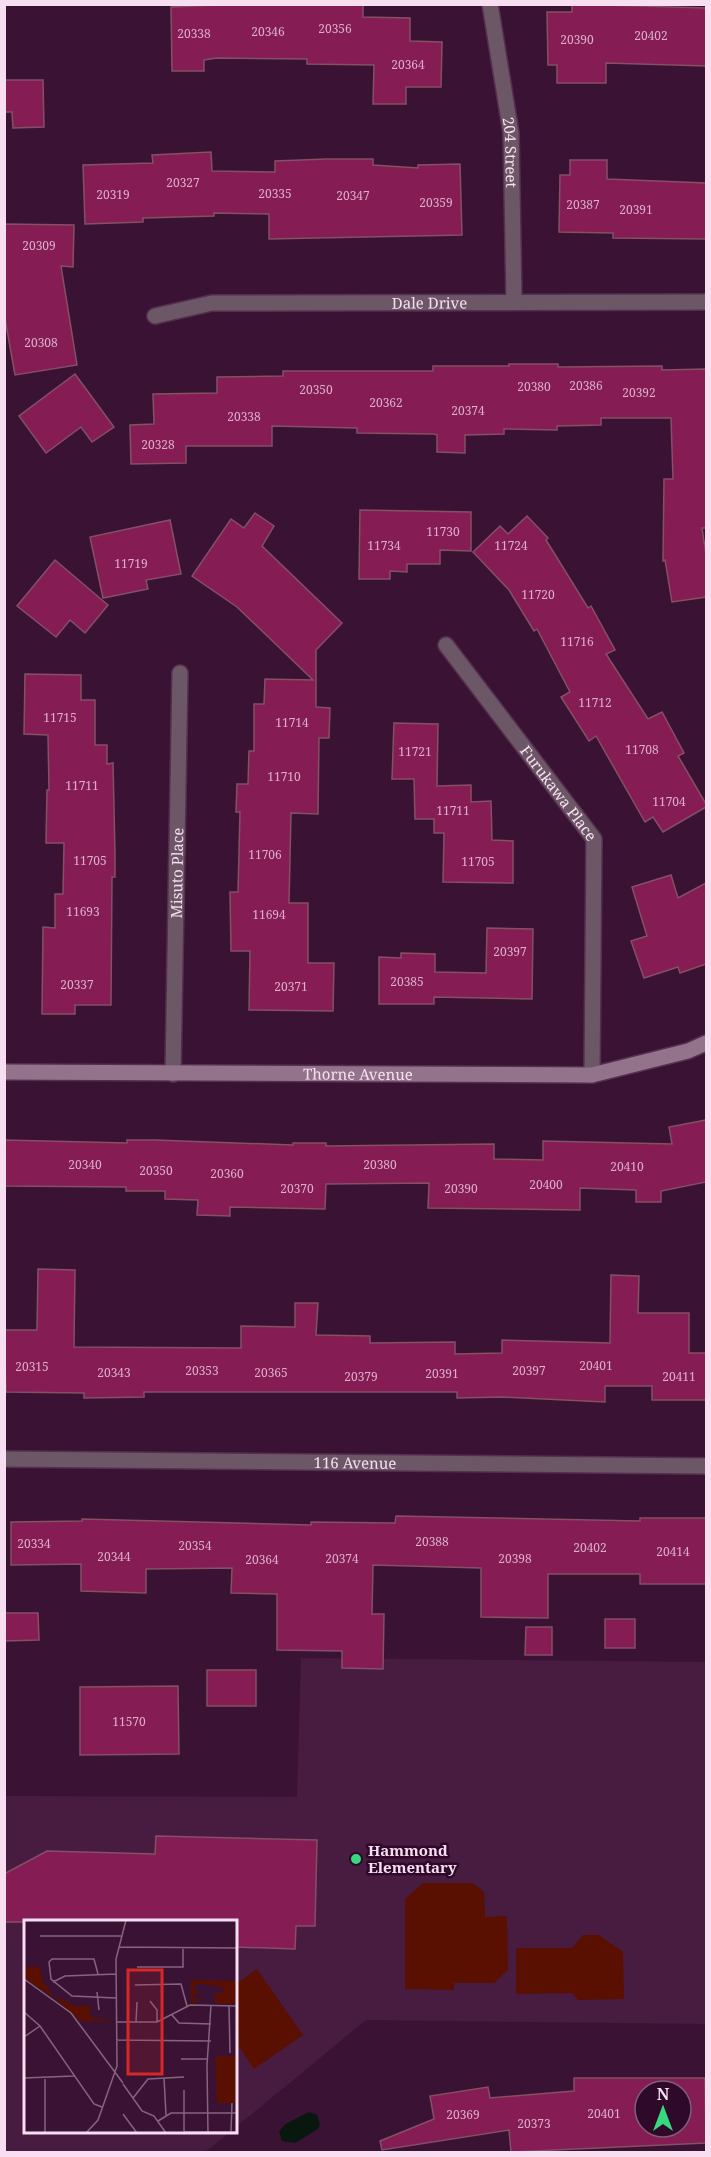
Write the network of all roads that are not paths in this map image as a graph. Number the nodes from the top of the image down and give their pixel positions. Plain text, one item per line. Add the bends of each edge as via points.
1 (490, 4) edge
2 (514, 302) junction
3 (706, 302) edge
4 (155, 316) dead end
5 (446, 645) dead end
6 (180, 673) dead end
7 (706, 1043) edge
8 (4, 1072) edge
9 (173, 1074) junction
10 (592, 1075) junction
11 (4, 1460) edge
12 (706, 1466) edge

1 - 2 street, 204 Street via 511,133
2 - 3 street, Dale Drive
2 - 4 street, Dale Drive via 212,303
5 - 10 street, Furukawa Place via 594,839
6 - 9 street, Misuto Place
7 - 10 street, Thorne Avenue via 688,1052
8 - 9 street, Thorne Avenue
9 - 10 street, Thorne Avenue
11 - 12 street, 116 Avenue

